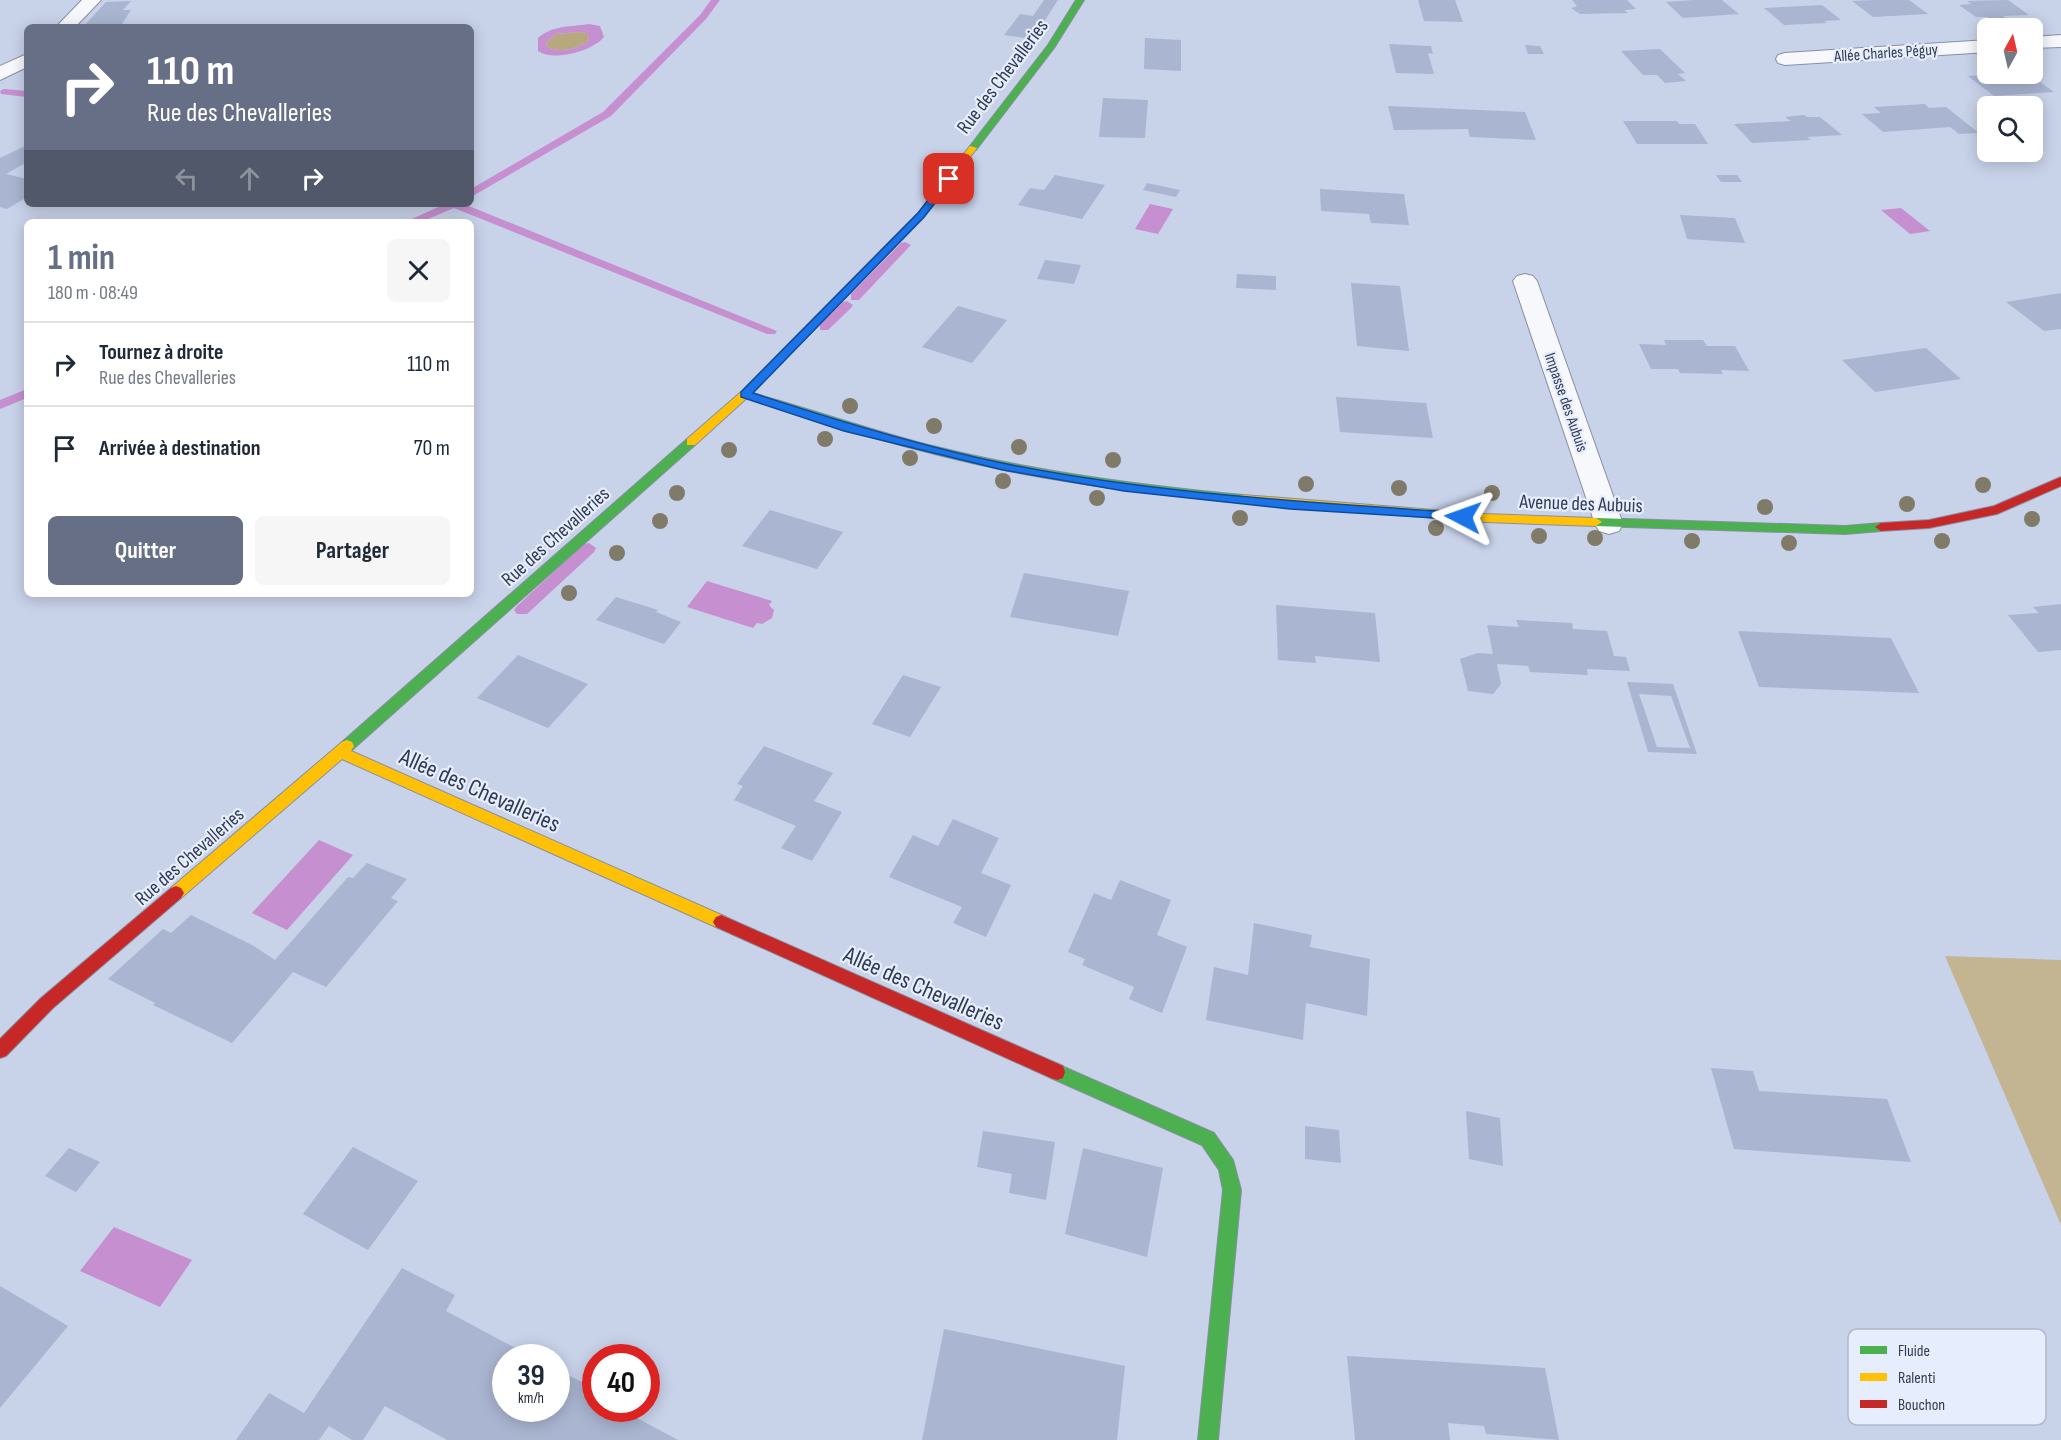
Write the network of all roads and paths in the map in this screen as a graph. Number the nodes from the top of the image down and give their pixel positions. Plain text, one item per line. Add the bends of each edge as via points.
1 (92, 0) edge
2 (1080, 0) edge
3 (68, 24) edge
4 (2061, 41) edge
5 (2043, 42) edge
6 (1977, 47) edge
7 (1785, 59) dead end
8 (24, 62) edge
9 (0, 74) edge
10 (1525, 281) dead end
11 (745, 394) junction
12 (2061, 481) edge
13 (1610, 524) junction
14 (340, 752) junction
15 (0, 1050) edge
16 (1208, 1440) edge

1 - 3 street
2 - 11 street, Rue des Chevalleries via 1051,46 921,215
4 - 5 street
6 - 7 street, Allée Charles Péguy
8 - 9 street
10 - 13 street, Impasse des Aubuis
11 - 13 street, Avenue des Aubuis via 848,428 992,464 1124,487 1290,504
11 - 14 street, Rue des Chevalleries
12 - 13 street, Avenue des Aubuis via 1996,510 1929,525 1845,530
14 - 15 street, Rue des Chevalleries via 47,1003
14 - 16 street, Allée des Chevalleries via 1208,1139 1227,1166 1232,1190

